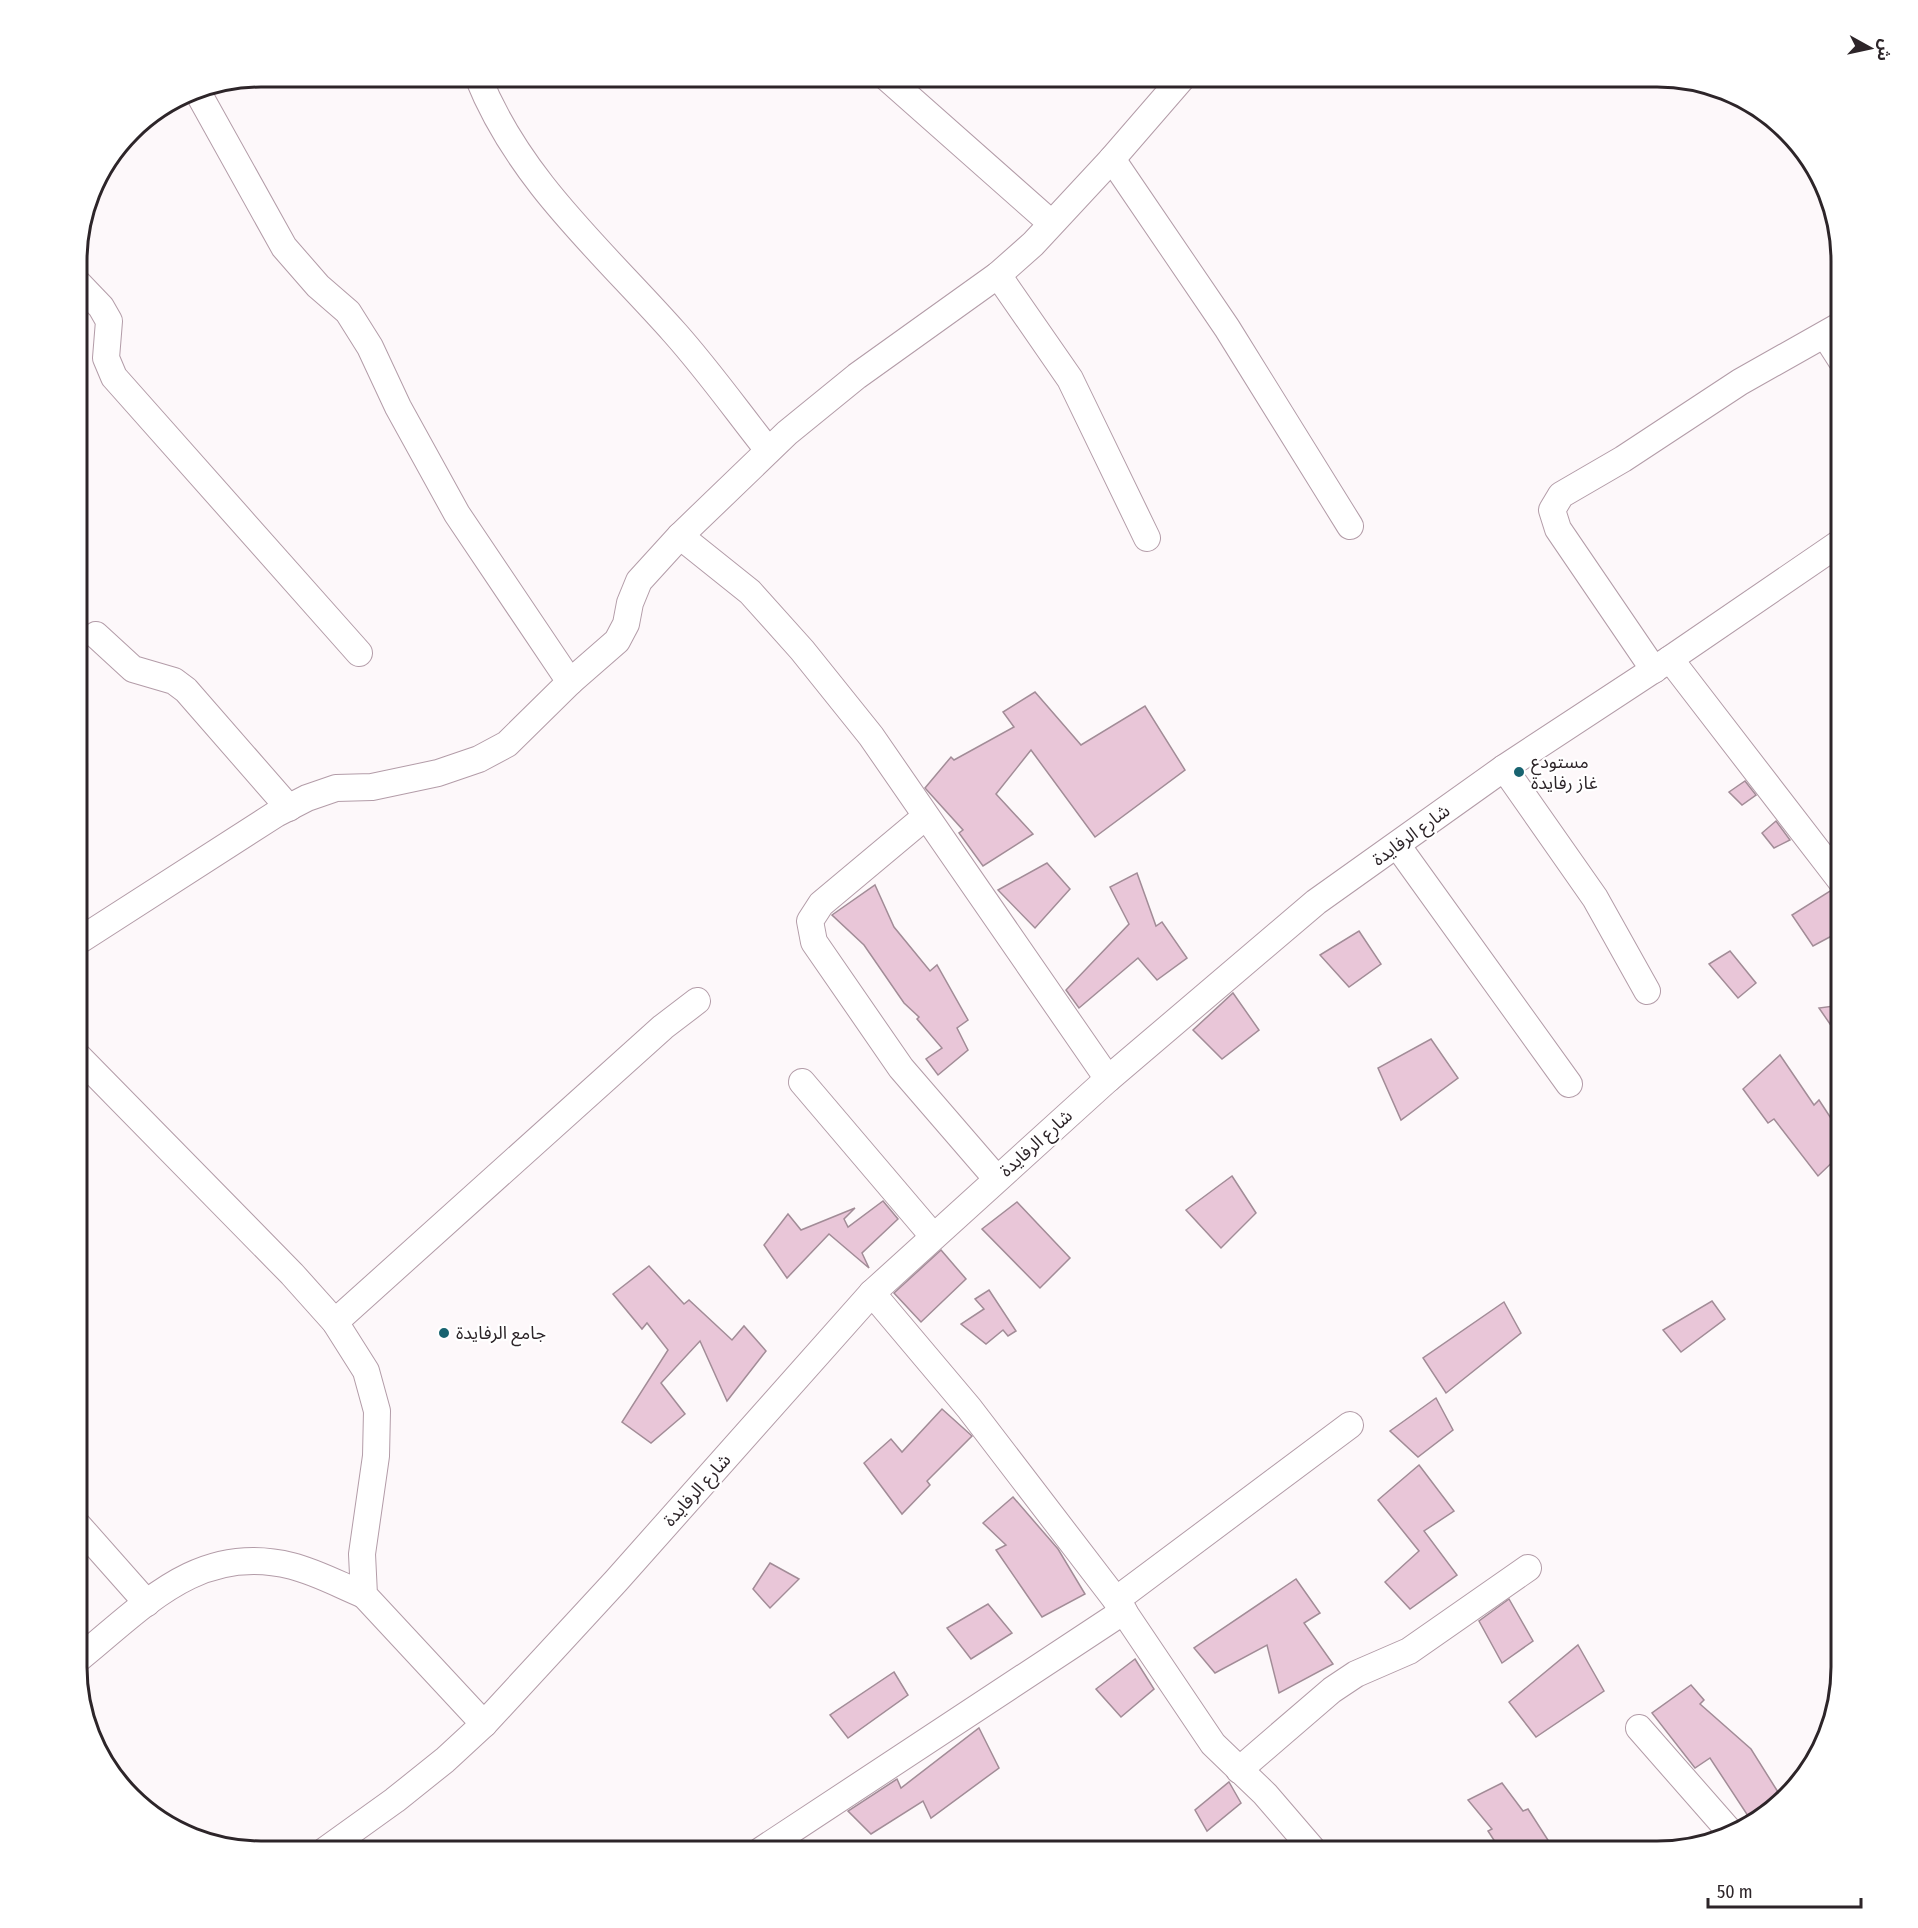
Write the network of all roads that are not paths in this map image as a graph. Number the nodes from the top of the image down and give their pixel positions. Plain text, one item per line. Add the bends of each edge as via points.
1 (483, 87) edge
2 (897, 87) edge
3 (1174, 87) edge
4 (201, 98) edge
5 (1112, 159) junction
6 (1051, 223) junction
7 (998, 275) junction
8 (87, 292) edge
9 (1831, 332) edge
10 (768, 450) junction
11 (1350, 526) dead end
12 (680, 536) junction
13 (1147, 538) dead end
14 (1831, 550) edge
15 (96, 635) dead end
16 (359, 654) dead end
17 (1662, 665) junction
18 (570, 682) junction
19 (1503, 768) junction
20 (289, 808) junction
21 (925, 817) junction
22 (1396, 845) junction
23 (1831, 868) edge
24 (87, 936) edge
25 (1647, 992) dead end
26 (697, 1001) dead end
27 (87, 1065) edge
28 (1108, 1079) junction
29 (802, 1082) dead end
30 (1569, 1084) dead end
31 (996, 1178) junction
32 (933, 1236) junction
33 (872, 1293) junction
34 (335, 1322) junction
35 (1350, 1425) dead end
36 (87, 1536) edge
37 (1528, 1568) dead end
38 (364, 1595) junction
39 (147, 1604) junction
40 (1120, 1606) junction
41 (87, 1651) edge
42 (484, 1724) junction
43 (1639, 1728) dead end
44 (1239, 1770) junction
45 (1726, 1827) edge
46 (338, 1841) edge
47 (775, 1841) edge
48 (1305, 1841) edge

1 - 10 street via 501,127 540,185 675,333
2 - 6 street
3 - 5 street
4 - 18 street via 284,247 318,286 348,312 457,514
5 - 6 street
5 - 11 street via 1227,328
6 - 7 street
7 - 10 street via 857,376
7 - 13 street via 1071,379
8 - 16 street via 109,321 106,358 114,377
9 - 17 street via 1740,382 1561,495 1552,510 1558,529
10 - 12 street
12 - 18 street via 639,581 617,641
12 - 21 street via 750,592 802,650 871,736
14 - 17 street, شارع الرفايدة
15 - 20 street via 133,669 174,681 186,690
17 - 19 street, شارع الرفايدة
17 - 23 street
18 - 20 street via 507,744 479,759 416,779 372,787 336,788
19 - 22 street, شارع الرفايدة
19 - 25 street via 1594,898
20 - 24 street
21 - 28 street
21 - 31 street via 821,904 810,921 814,942 901,1068
22 - 28 street, شارع الرفايدة via 1317,902
22 - 30 street
26 - 34 street via 663,1027
27 - 34 street
28 - 31 street, شارع الرفايدة
29 - 32 street
31 - 32 street, شارع الرفايدة
32 - 33 street, شارع الرفايدة
33 - 40 street via 969,1408
33 - 42 street, شارع الرفايدة via 609,1590
34 - 38 street via 366,1371 377,1411 376,1456 362,1554
35 - 40 street
36 - 39 street
37 - 44 street via 1409,1652 1356,1674 1332,1690
38 - 39 street via 293,1566 262,1560 226,1561 197,1571
38 - 42 street
39 - 41 street
40 - 44 street via 1213,1744
40 - 47 street
42 - 46 street, شارع الرفايدة via 404,1793
43 - 45 street
44 - 48 street

